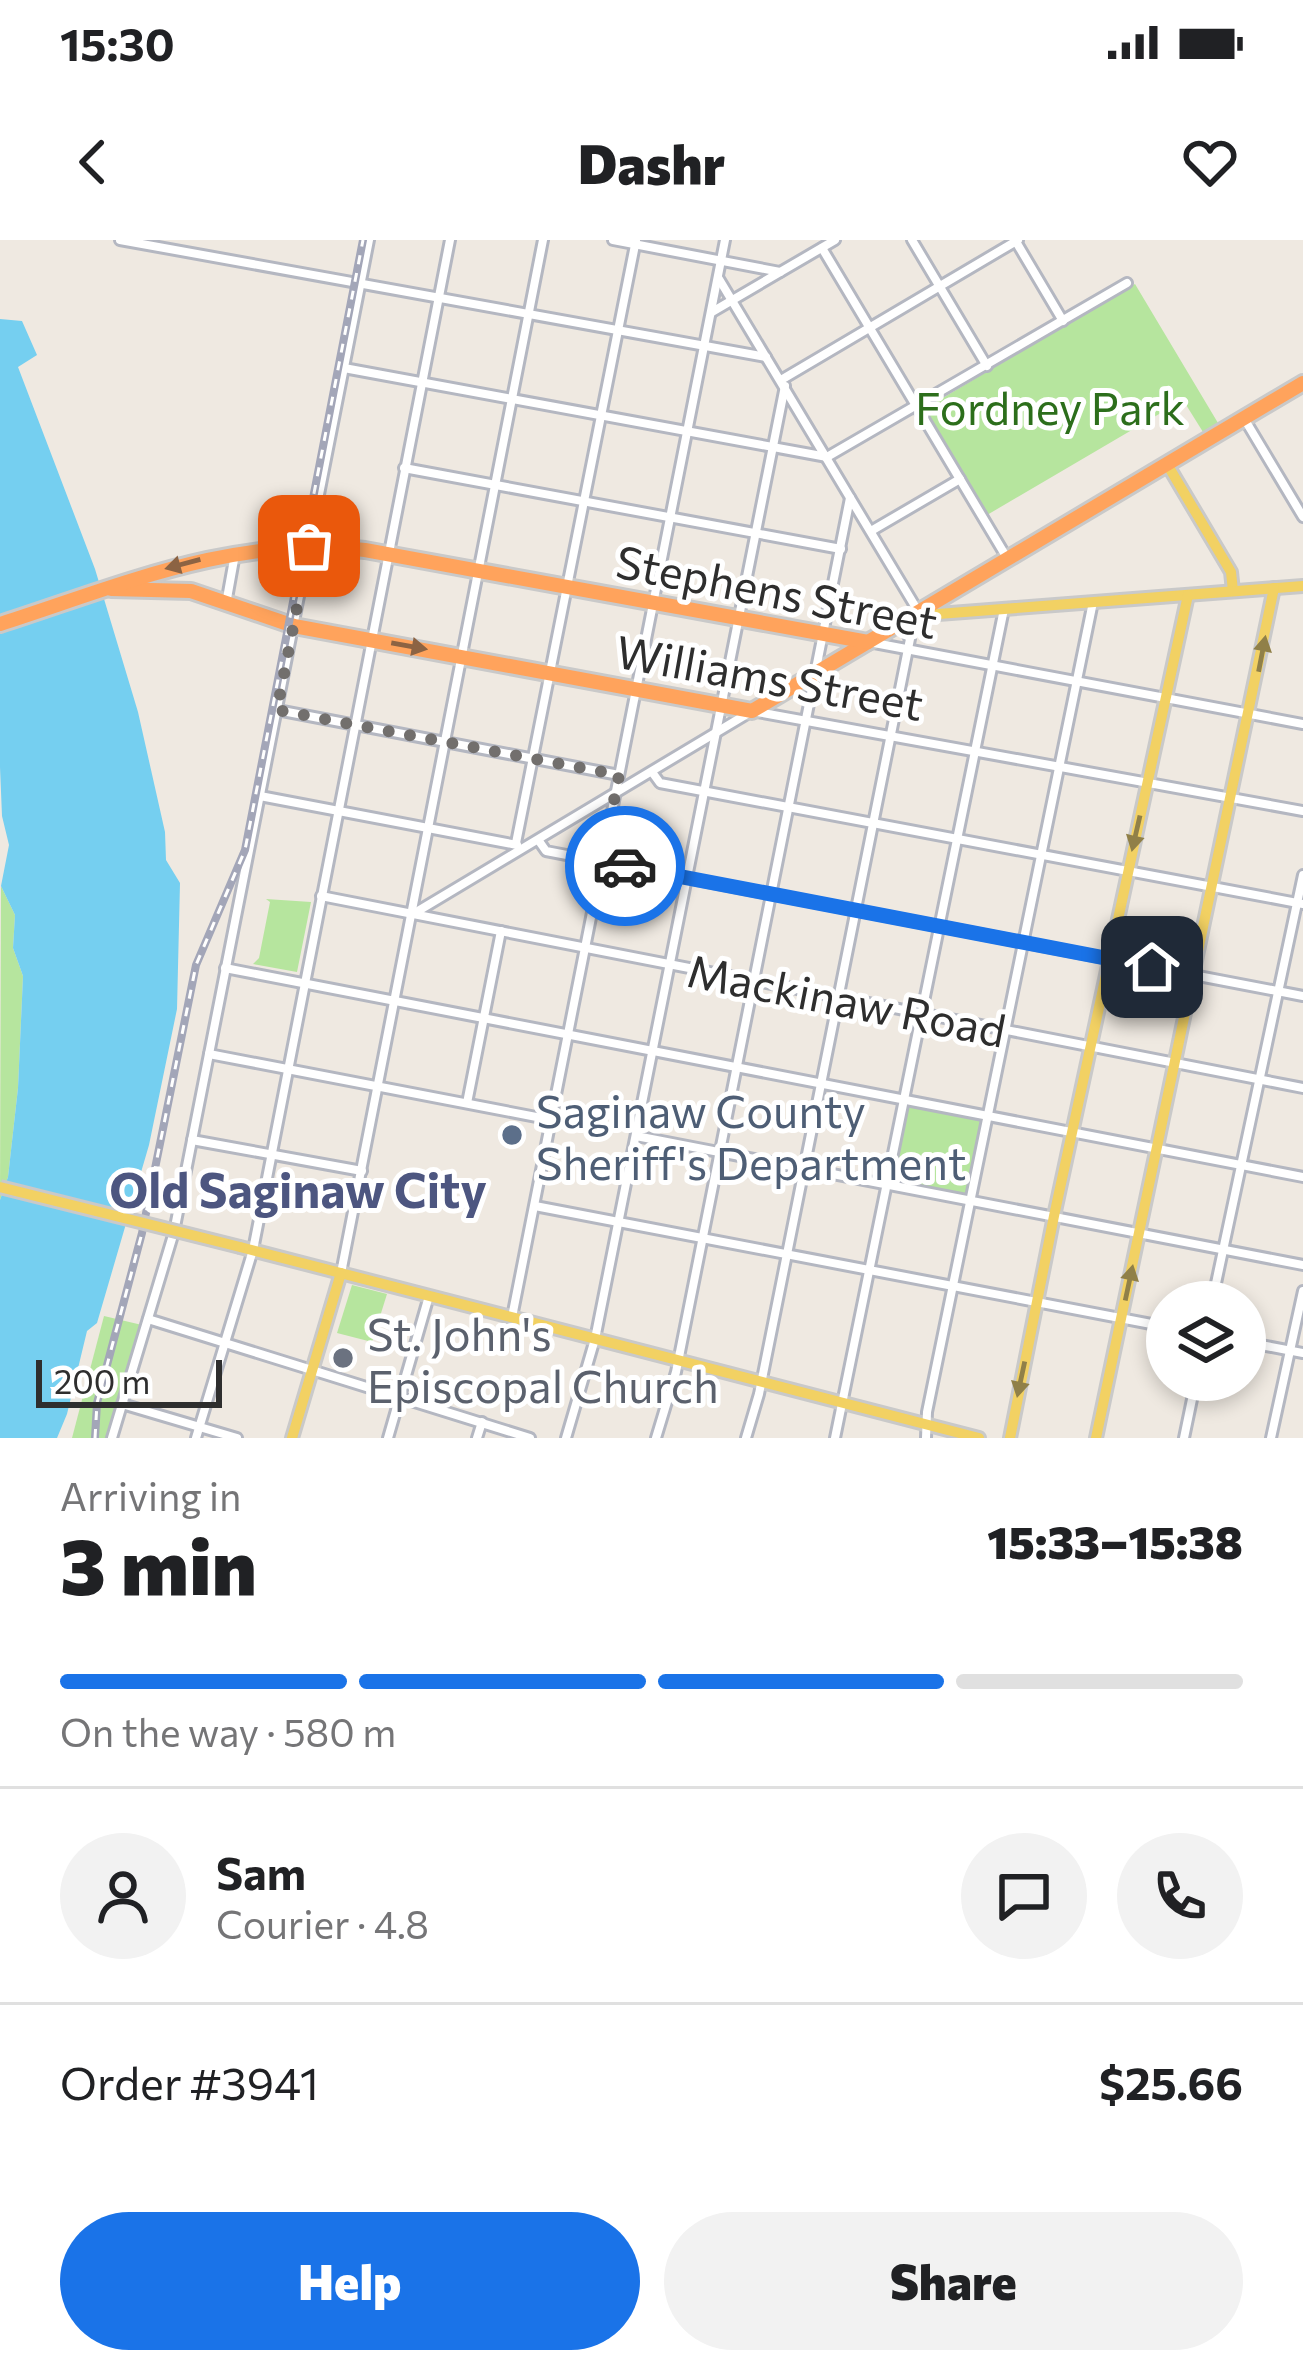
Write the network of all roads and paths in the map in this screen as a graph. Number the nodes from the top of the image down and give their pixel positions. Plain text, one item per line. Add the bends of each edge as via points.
1 (121, 240) edge
2 (369, 240) edge
3 (450, 240) edge
4 (543, 240) edge
5 (613, 240) edge
6 (725, 240) edge
7 (813, 240) edge
8 (835, 240) edge
9 (912, 240) edge
10 (1016, 240) edge
11 (636, 242) edge
12 (822, 248) junction
13 (810, 255) junction
14 (721, 261) junction
15 (780, 272) junction
16 (718, 278) junction
17 (361, 281) junction
18 (1127, 283) dead end
19 (940, 286) junction
20 (439, 296) junction
21 (732, 300) junction
22 (528, 312) junction
23 (711, 313) junction
24 (1063, 321) junction
25 (869, 328) junction
26 (618, 329) junction
27 (704, 346) junction
28 (766, 357) junction
29 (987, 366) junction
30 (344, 368) junction
31 (421, 381) junction
32 (783, 383) junction
33 (1303, 383) edge
34 (512, 399) junction
35 (917, 406) junction
36 (602, 416) junction
37 (1244, 418) junction
38 (687, 432) junction
39 (773, 448) junction
40 (826, 457) junction
41 (1167, 464) junction
42 (404, 468) junction
43 (960, 479) junction
44 (495, 484) junction
45 (850, 498) junction
46 (1298, 498) edge
47 (585, 502) junction
48 (670, 517) junction
49 (1303, 517) edge
50 (871, 531) junction
51 (755, 534) junction
52 (309, 546) junction
53 (841, 549) junction
54 (235, 553) junction
55 (387, 554) junction
56 (1007, 558) junction
57 (479, 571) junction
58 (1303, 586) edge
59 (568, 588) junction
60 (1274, 588) junction
61 (111, 589) junction
62 (1233, 592) junction
63 (1188, 596) junction
64 (1093, 602) junction
65 (653, 603) junction
66 (226, 604) junction
67 (1004, 609) junction
68 (918, 611) junction
69 (737, 619) junction
70 (900, 622) junction
71 (0, 624) edge
72 (294, 626) junction
73 (822, 635) junction
74 (370, 639) junction
75 (868, 642) junction
76 (907, 651) junction
77 (463, 656) junction
78 (993, 667) junction
79 (551, 673) junction
80 (814, 674) junction
81 (1078, 682) junction
82 (636, 689) junction
83 (1165, 698) junction
84 (721, 704) junction
85 (277, 710) junction
86 (752, 711) junction
87 (1250, 714) junction
88 (806, 720) junction
89 (354, 724) junction
90 (1303, 724) edge
91 (715, 734) junction
92 (891, 736) junction
93 (444, 743) junction
94 (976, 751) junction
95 (534, 760) junction
96 (1060, 767) junction
97 (652, 772) junction
98 (619, 775) junction
99 (1147, 784) junction
100 (703, 791) junction
101 (616, 794) junction
102 (260, 796) junction
103 (1232, 799) junction
104 (788, 807) junction
105 (337, 811) junction
106 (1303, 812) edge
107 (872, 823) junction
108 (428, 826) junction
109 (958, 839) junction
110 (539, 841) junction
111 (519, 848) junction
112 (1042, 855) junction
113 (602, 862) junction
114 (1128, 871) junction
115 (1303, 874) edge
116 (687, 878) junction
117 (1213, 887) junction
118 (770, 895) junction
119 (321, 896) junction
120 (1300, 903) edge
121 (855, 910) junction
122 (411, 915) junction
123 (940, 926) junction
124 (501, 931) junction
125 (1024, 943) junction
126 (585, 948) junction
127 (1109, 959) junction
128 (670, 964) junction
129 (225, 968) junction
130 (1195, 975) junction
131 (754, 981) junction
132 (305, 983) junction
133 (1278, 991) junction
134 (1303, 996) edge
135 (838, 997) junction
136 (394, 1000) junction
137 (923, 1014) junction
138 (484, 1018) junction
139 (1006, 1030) junction
140 (568, 1036) junction
141 (1090, 1047) junction
142 (652, 1051) junction
143 (209, 1054) junction
144 (1175, 1063) junction
145 (736, 1067) junction
146 (287, 1070) junction
147 (1260, 1080) junction
148 (820, 1083) junction
149 (378, 1087) junction
150 (1303, 1088) edge
151 (904, 1100) junction
152 (467, 1103) junction
153 (989, 1116) junction
154 (552, 1120) junction
155 (1072, 1132) junction
156 (636, 1136) junction
157 (193, 1140) junction
158 (1157, 1149) junction
159 (719, 1152) junction
160 (272, 1154) junction
161 (1242, 1166) junction
162 (804, 1168) junction
163 (362, 1171) junction
164 (1303, 1177) edge
165 (888, 1185) junction
166 (0, 1187) edge
167 (971, 1201) junction
168 (535, 1206) junction
169 (1054, 1216) junction
170 (618, 1222) junction
171 (1139, 1234) junction
172 (702, 1238) junction
173 (246, 1249) junction
174 (1223, 1250) junction
175 (786, 1254) junction
176 (1303, 1265) edge
177 (869, 1270) junction
178 (341, 1273) junction
179 (1217, 1281) edge
180 (953, 1286) junction
181 (1303, 1291) edge
182 (430, 1295) junction
183 (1037, 1301) junction
184 (512, 1317) junction
185 (148, 1318) junction
186 (1122, 1318) junction
187 (1146, 1323) edge
188 (595, 1339) junction
189 (225, 1342) junction
190 (1266, 1346) edge
191 (1290, 1350) junction
192 (1303, 1352) edge
193 (677, 1360) junction
194 (314, 1370) junction
195 (761, 1383) junction
196 (400, 1397) junction
197 (1192, 1401) edge
198 (122, 1403) junction
199 (843, 1403) junction
200 (482, 1422) junction
201 (200, 1426) junction
202 (926, 1431) edge
203 (112, 1438) edge
204 (196, 1438) edge
205 (237, 1438) edge
206 (292, 1438) edge
207 (388, 1438) edge
208 (477, 1438) edge
209 (530, 1438) edge
210 (566, 1438) edge
211 (656, 1438) edge
212 (746, 1438) edge
213 (835, 1438) edge
214 (979, 1438) edge
215 (1010, 1438) edge
216 (1096, 1438) edge
217 (1184, 1438) edge
218 (1271, 1438) edge

1 - 17 street
2 - 17 street
3 - 20 street
4 - 22 street
5 - 11 street
6 - 14 street
7 - 13 street
8 - 12 street
9 - 19 street
10 - 19 street
10 - 24 street
11 - 14 street
11 - 26 street
12 - 13 street
12 - 25 street
13 - 15 street
14 - 15 street
14 - 16 street
15 - 21 street
16 - 21 street
16 - 23 street
17 - 20 street
17 - 30 street
18 - 24 street
19 - 25 street
19 - 29 street
20 - 22 street
20 - 31 street
21 - 23 street
21 - 28 street
22 - 26 street
22 - 34 street
23 - 27 street
24 - 29 street
25 - 32 street
25 - 35 street
26 - 27 street
26 - 36 street
27 - 28 street
27 - 38 street
28 - 32 street
29 - 35 street
30 - 31 street
30 - 52 street
31 - 34 street
31 - 42 street
32 - 39 street
32 - 40 street
33 - 37 highway
34 - 36 street
34 - 44 street
35 - 40 street
35 - 43 street
36 - 38 street
36 - 47 street
37 - 41 highway
37 - 46 street
38 - 39 street
38 - 48 street
39 - 40 street
39 - 51 street
40 - 45 street
41 - 56 highway
41 - 62 main road via 1231,572
42 - 44 street
42 - 55 street
43 - 50 street
43 - 56 street
44 - 47 street
44 - 57 street
45 - 50 street
45 - 53 street
46 - 49 street
47 - 48 street
47 - 59 street
48 - 51 street
48 - 65 street
50 - 68 street
51 - 53 street
51 - 69 street
52 - 54 highway, Stephens Street
52 - 55 highway, Stephens Street
52 - 72 street
53 - 73 street
54 -> 61 highway, Stephens Street
54 - 66 street
55 - 57 highway, Stephens Street
55 - 74 street
56 - 68 highway
57 - 59 highway, Stephens Street
57 - 77 street
58 - 60 main road
59 - 65 highway, Stephens Street
59 - 79 street
60 - 62 main road
87 -> 60 main road
61 - 66 highway, Williams Street via 182,589
61 - 71 highway
62 - 63 main road
63 - 64 main road
63 - 83 main road
64 - 67 main road
64 - 81 street
65 - 69 highway, Stephens Street
65 - 82 street
66 - 72 highway, Williams Street
67 - 68 main road
67 - 78 street
68 - 70 highway
69 - 73 highway, Stephens Street
69 - 84 street
70 - 75 highway
70 - 76 street
72 - 74 highway, Williams Street
72 - 85 street
73 - 75 highway, Stephens Street
73 - 80 street
74 -> 77 highway, Williams Street
74 - 89 street
75 - 76 street, Stephens Street
75 - 80 highway
76 - 78 street, Stephens Street
76 - 92 street
77 - 79 highway, Williams Street
77 - 93 street
78 - 81 street, Stephens Street
78 - 94 street
79 - 82 highway, Williams Street
79 - 95 street
80 - 86 highway
80 - 88 street
81 - 83 street, Stephens Street
81 - 96 street
82 - 84 highway, Williams Street
82 - 98 street
83 - 87 street, Stephens Street
83 - 99 main road
84 - 86 highway, Williams Street
84 - 91 street
85 - 89 street
85 - 102 street
86 - 88 street, Williams Street
86 - 91 street
87 - 90 street, Stephens Street
87 - 103 main road
88 - 92 street, Williams Street
88 - 104 street
89 - 93 street
89 - 105 street
91 - 97 street
91 - 100 street
92 - 94 street, Williams Street
92 - 107 street
93 - 95 street
93 - 108 street
94 - 96 street, Williams Street
94 - 109 street
95 - 98 street
95 - 111 street
96 - 99 street, Williams Street
96 - 112 street
97 - 100 street via 660,783
97 - 101 street
98 - 101 street
99 - 103 street, Williams Street
99 -> 114 main road
100 - 104 street
100 - 116 street
101 - 110 street
101 - 113 street
102 - 105 street
102 - 129 street
103 - 106 street, Williams Street
103 - 117 main road
104 - 107 street
104 - 118 street
105 - 108 street
105 - 119 street
107 - 109 street
107 - 121 street
108 - 111 street
108 - 122 street
109 - 112 street
109 - 123 street
110 - 111 street
110 - 113 street via 546,851
111 - 122 street
112 - 114 street
112 - 125 street
113 - 116 street
113 - 126 street
114 - 117 street
114 - 127 main road
115 - 120 street
116 - 118 street
116 - 128 street
117 - 120 street
117 - 130 main road
118 - 121 street
118 - 131 street
119 - 122 street, Mackinaw Road
119 - 132 street
120 - 133 street
121 - 123 street
121 - 135 street
122 - 124 street, Mackinaw Road
122 - 136 street
123 - 125 street
123 - 137 street
124 - 126 street, Mackinaw Road
124 - 138 street
125 - 127 street
125 - 139 street
126 - 128 street, Mackinaw Road
126 - 140 street
127 - 130 street
127 - 141 main road
128 - 131 street, Mackinaw Road
128 - 142 street
129 - 132 street
129 - 143 street
130 - 133 street
130 - 144 main road
131 - 135 street, Mackinaw Road
131 - 145 street
132 - 136 street
132 - 146 street
133 - 134 street
133 - 147 street
135 - 137 street, Mackinaw Road
135 - 148 street
136 - 138 street
136 - 149 street
137 - 139 street, Mackinaw Road
137 - 151 street
138 - 140 street
138 - 152 street
139 - 141 street, Mackinaw Road
139 - 153 street
140 - 142 street
140 - 154 street
141 - 144 street, Mackinaw Road
141 - 155 main road
142 - 145 street
142 - 156 street
143 - 146 street
143 - 157 street
144 - 147 street, Mackinaw Road
144 - 158 main road
145 - 148 street
145 - 159 street
146 - 149 street
146 - 160 street
147 - 150 street, Mackinaw Road
147 - 161 street
148 - 151 street
148 - 162 street
149 - 152 street
149 - 163 street
151 - 153 street
151 - 165 street
152 - 154 street
153 - 155 street
153 - 167 street
154 - 168 street
155 - 158 street
155 - 169 main road
156 - 159 street
156 - 170 street
157 - 160 street
157 - 185 street
158 - 161 street
158 - 171 main road
159 - 162 street
159 - 172 street
160 - 163 street
160 - 173 street
161 - 164 street
161 - 174 street
162 - 165 street
162 - 175 street
163 - 178 street
165 - 167 street
165 - 177 street
166 - 173 main road, bridge
167 - 169 street
167 - 180 street
168 - 170 street
168 - 184 street
169 - 171 street
169 - 183 main road
170 - 172 street
170 - 188 street
171 - 174 street
186 -> 171 main road
172 - 175 street
172 - 193 street
173 - 178 main road
173 - 189 street
174 - 176 street
174 - 179 street
175 - 177 street
175 - 195 street
177 - 180 street
177 - 199 street
178 - 182 main road
178 - 194 main road
180 - 183 street
180 - 202 street
181 - 191 street
182 - 184 main road
182 - 196 street
183 - 186 street
183 -> 215 main road
184 - 188 main road
185 - 189 street
185 - 198 street
186 - 187 street
186 - 216 main road
188 - 193 main road
188 - 210 street
189 - 194 street
189 - 201 street
190 - 191 street
191 - 192 street
191 - 218 street
193 - 195 main road
193 - 211 street
194 - 196 street
194 - 206 main road
195 - 199 main road
195 - 212 street
196 - 200 street
196 - 207 street
197 - 217 street
198 - 201 street
198 - 203 street
199 - 202 main road
199 - 213 street
200 - 208 street
200 - 209 street
201 - 204 street
201 - 205 street
202 - 214 main road

